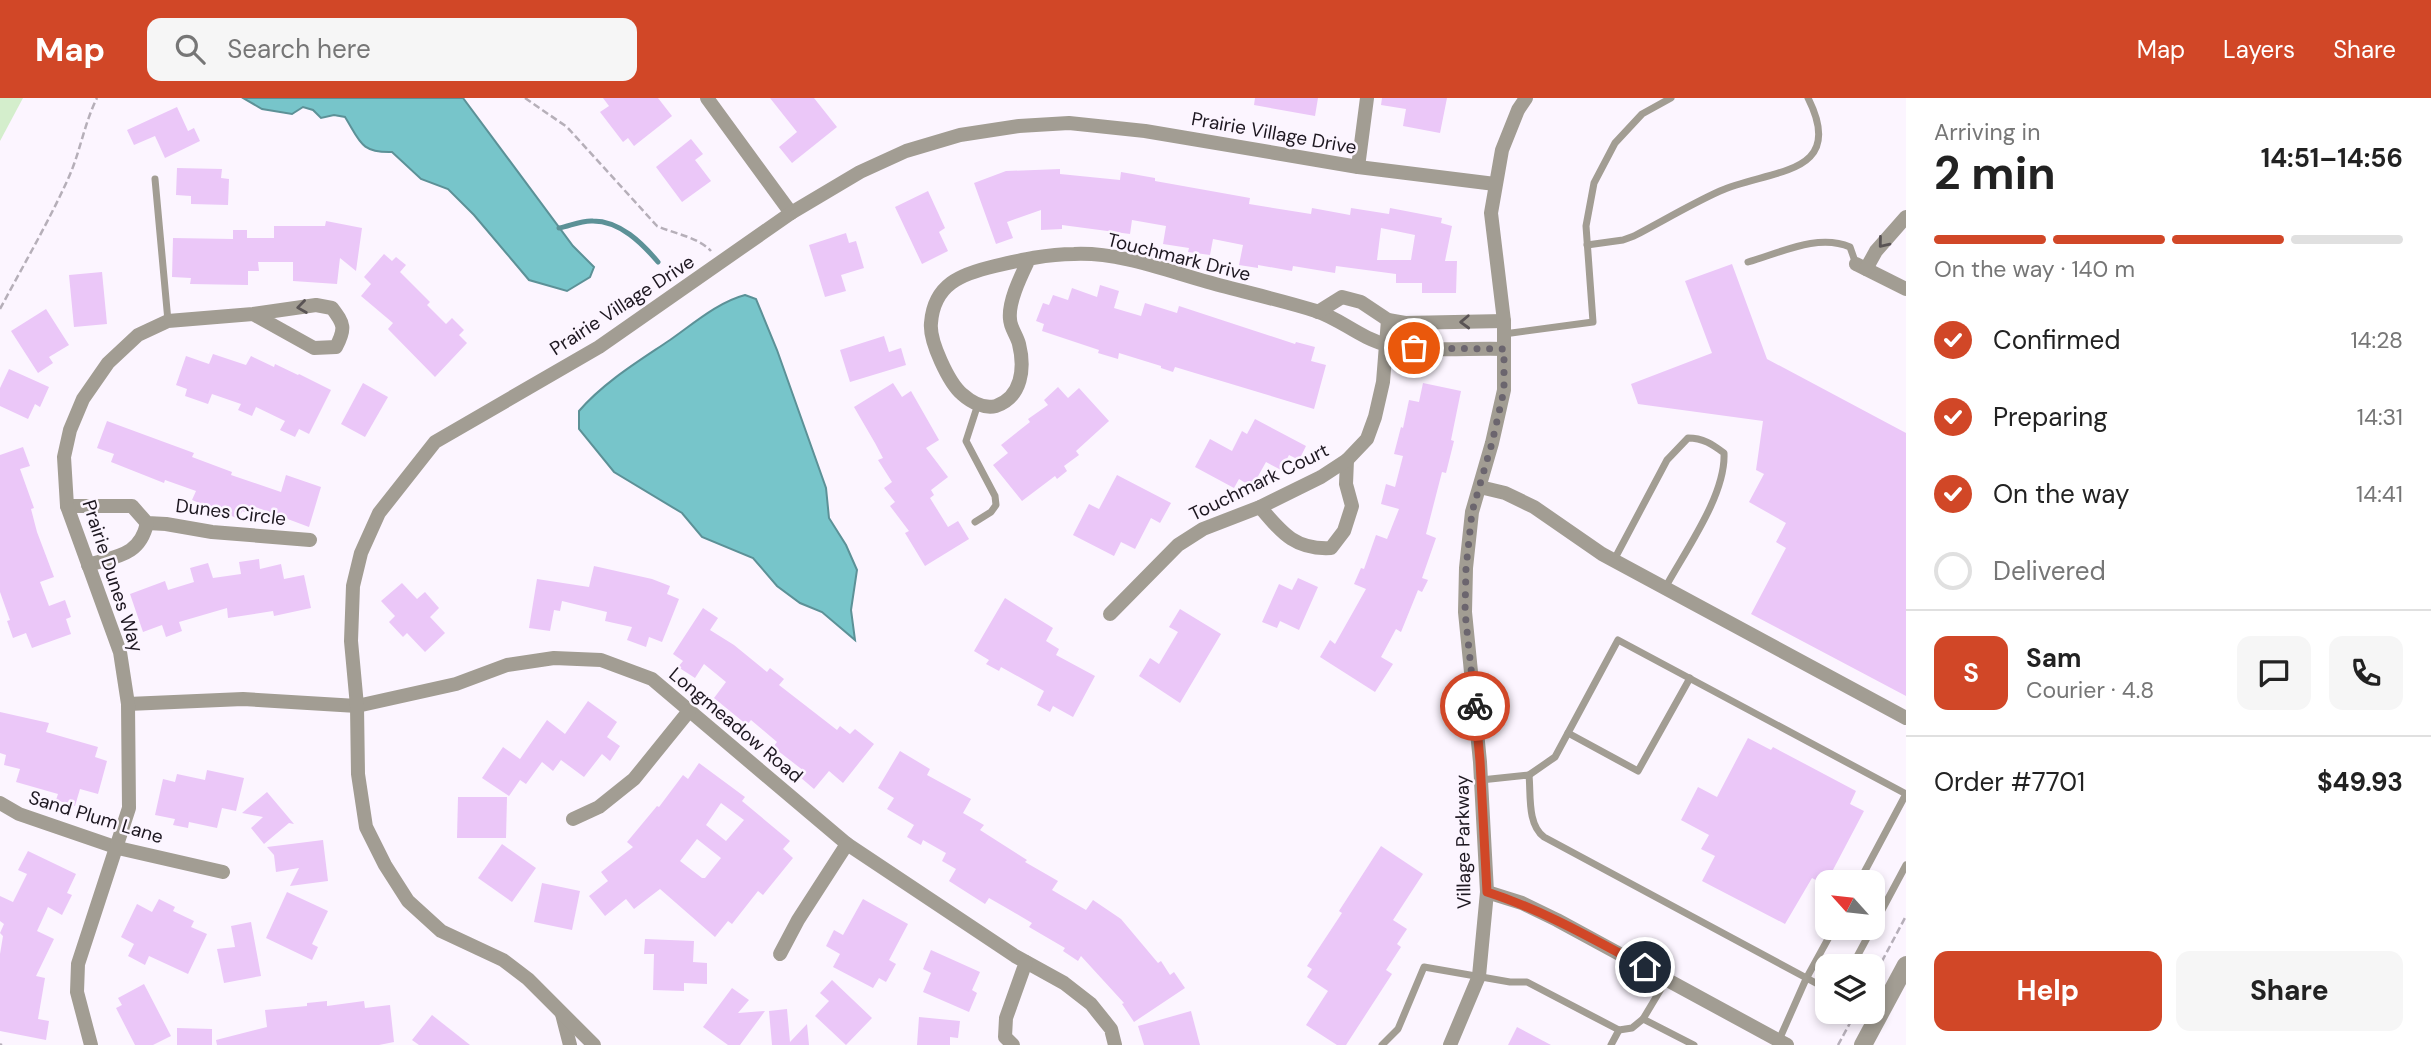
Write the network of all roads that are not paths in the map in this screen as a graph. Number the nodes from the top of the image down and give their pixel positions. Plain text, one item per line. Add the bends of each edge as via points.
1 (707, 98) edge
2 (1367, 98) edge
3 (1526, 98) edge
4 (1671, 98) edge
5 (1808, 98) edge
6 (1358, 167) junction
7 (155, 179) dead end
8 (1495, 184) junction
9 (791, 213) junction
10 (1905, 219) edge
11 (1587, 245) junction
12 (1029, 258) junction
13 (1748, 262) dead end
14 (1861, 266) junction
15 (1904, 285) edge
16 (1318, 312) junction
17 (253, 314) junction
18 (1388, 320) junction
19 (168, 321) junction
20 (1426, 323) junction
21 (1504, 334) junction
22 (1385, 344) junction
23 (1426, 348) junction
24 (978, 404) junction
25 (1347, 460) junction
26 (1480, 487) junction
27 (67, 506) junction
28 (1260, 508) junction
29 (975, 522) dead end
30 (147, 523) junction
31 (310, 540) dead end
32 (1613, 560) junction
33 (88, 565) junction
34 (1665, 588) junction
35 (1110, 614) dead end
36 (1690, 678) junction
37 (128, 704) junction
38 (357, 706) junction
39 (689, 711) junction
40 (1906, 718) edge
41 (1568, 733) junction
42 (1529, 775) junction
43 (1481, 780) junction
44 (1906, 794) edge
45 (0, 803) edge
46 (573, 819) dead end
47 (847, 844) junction
48 (118, 848) junction
49 (1906, 865) edge
50 (1865, 870) edge
51 (223, 872) dead end
52 (1487, 892) junction
53 (1827, 940) edge
54 (780, 954) dead end
55 (1858, 954) edge
56 (1026, 962) junction
57 (1906, 965) edge
58 (1479, 976) junction
59 (1667, 979) junction
60 (1806, 979) junction
61 (1815, 983) edge
62 (562, 1014) junction
63 (1643, 1019) junction
64 (1619, 1030) junction
65 (1781, 1044) edge
66 (92, 1045) edge
67 (570, 1045) edge
68 (594, 1045) edge
69 (1013, 1045) edge
70 (1115, 1045) edge
71 (1382, 1045) edge
72 (1450, 1045) edge
73 (1611, 1045) edge
74 (1694, 1045) edge
75 (1863, 1045) edge

1 - 9 street
2 - 6 street
3 - 8 street, Village Parkway via 1502,150
4 - 11 lane via 1642,114 1615,143 1594,183
5 - 11 lane via 1820,131 1818,144 1803,163 1721,190 1634,236
6 - 8 street, Prairie Village Drive
6 - 9 street, Prairie Village Drive via 1145,131 1069,122 1019,126 960,135 906,151
7 - 19 lane
8 - 21 street, Village Parkway via 1491,213
9 - 38 street, Prairie Village Drive via 599,347 435,442 379,513 361,552 353,586 351,641
10 -> 14 street
11 - 21 lane via 1593,322
12 - 16 street, Touchmark Drive via 1075,253 1133,261
12 - 24 street via 1010,318 1019,343 1019,385 1006,402 990,407
12 - 24 street, Touchmark Drive via 972,271 940,292 932,308 930,328 947,376 959,392
13 - 14 lane via 1820,241 1850,247
14 - 15 street
16 - 18 street via 1342,297 1361,302
16 - 22 street, Touchmark Drive
17 -> 17 street, Prairie Dunes Way via 314,348 336,346 342,334 342,323 332,307
17 - 19 street, Prairie Dunes Way
18 - 20 street
18 - 22 street, Touchmark Court
19 - 27 street, Prairie Dunes Way via 138,335 108,363 83,399 64,457
21 -> 20 street
20 - 23 street
21 - 23 street, Touchmark Drive
21 - 26 street, Village Parkway via 1504,390
22 - 23 street, Touchmark Drive
22 - 25 street, Touchmark Court via 1376,417 1367,439
24 - 29 lane via 966,441 996,505
25 - 28 street, Touchmark Court
25 - 28 street via 1346,484 1352,506 1344,531 1331,548 1315,549 1294,542
26 - 32 street via 1534,507
26 - 43 street, Village Parkway via 1472,512 1465,612
27 - 30 street, Dunes Circle via 132,506
27 - 33 street, Prairie Dunes Way
28 - 35 street, Touchmark Court via 1203,529 1178,545
30 - 31 street, Dunes Circle
30 - 33 street, Dunes Circle via 144,537 132,551
32 - 34 street
32 - 34 lane via 1677,447 1688,438 1713,444 1724,453 1718,492
33 - 37 street, Prairie Dunes Way via 120,652
34 - 40 street
36 - 41 lane via 1638,771
36 - 41 lane via 1618,640
36 - 44 lane
37 - 38 street, Longmeadow Road via 243,699
37 - 48 street, Prairie Dunes Way via 129,808
38 - 39 street, Longmeadow Road via 456,684 507,664 554,658 601,660 652,679
38 - 62 street, Prairie Village Drive via 358,774 366,827 408,901 441,931 503,960
39 - 46 street via 634,779 599,807
39 - 47 street, Longmeadow Road
41 - 42 lane via 1555,757
42 - 43 lane
42 - 60 lane via 1533,822 1544,837
43 - 52 street, Village Parkway
44 - 50 lane
45 - 48 street, Sand Plum Lane via 19,814
47 - 54 street
47 - 56 street, Longmeadow Road
48 - 51 street, Sand Plum Lane
48 - 66 street, Prairie Dunes Way via 78,964 77,992
49 - 55 lane
52 - 58 street, Village Parkway
52 - 59 street via 1522,903
53 - 60 lane
56 - 69 street via 1006,1018 1005,1037
56 - 70 street, Longmeadow Road via 1091,1004 1111,1029
57 - 75 street
58 - 64 lane via 1527,982
58 - 71 lane via 1424,967 1398,1029
58 - 72 street, Village Parkway
59 - 63 lane
59 - 65 street
60 - 61 lane
60 - 65 lane
62 - 67 street, Prairie Village Drive
62 - 68 street, Prairie Village Drive
63 - 64 lane via 1632,1028
63 - 74 lane
64 - 73 lane

